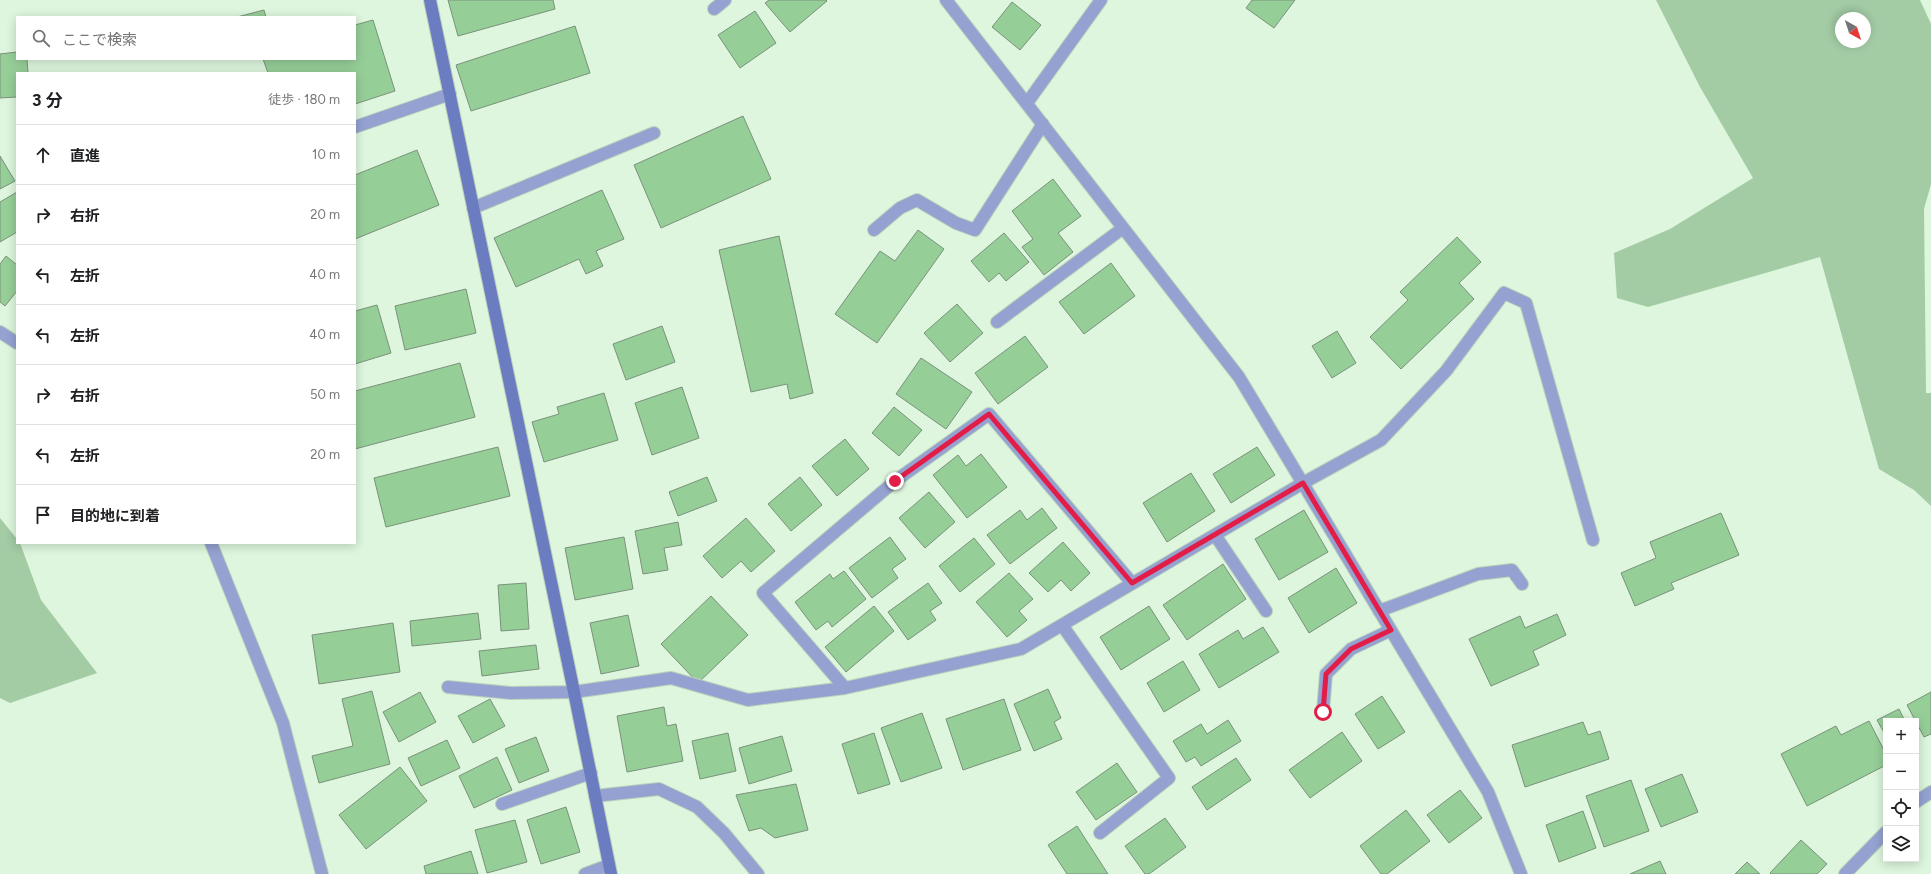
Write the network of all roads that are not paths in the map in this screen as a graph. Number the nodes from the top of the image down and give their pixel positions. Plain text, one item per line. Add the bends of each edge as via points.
1 (430, 0) edge
2 (725, 0) edge
3 (946, 0) edge
4 (1101, 0) edge
5 (714, 9) dead end
6 (450, 94) junction
7 (1027, 103) junction
8 (1043, 124) junction
9 (356, 126) edge
10 (654, 133) dead end
11 (474, 208) junction
12 (1123, 228) junction
13 (874, 230) dead end
14 (997, 322) dead end
15 (0, 332) edge
16 (16, 342) edge
17 (1303, 483) junction
18 (1215, 535) junction
19 (1593, 540) dead end
20 (211, 544) edge
21 (1132, 583) junction
22 (1522, 584) dead end
23 (1266, 611) dead end
24 (1379, 611) junction
25 (1062, 625) junction
26 (1391, 630) junction
27 (448, 687) dead end
28 (845, 688) junction
29 (574, 692) junction
30 (1323, 712) dead end
31 (591, 773) junction
32 (1931, 792) edge
33 (595, 796) junction
34 (1919, 800) edge
35 (502, 804) dead end
36 (1100, 833) dead end
37 (1883, 835) edge
38 (610, 870) edge
39 (322, 874) edge
40 (585, 874) edge
41 (758, 874) edge
42 (1521, 874) edge
43 (1845, 874) edge

1 - 6 street
2 - 5 street
3 - 7 street
4 - 7 street
6 - 9 street
6 - 11 street
7 - 8 street
8 - 12 street
8 - 13 street via 975,230 956,223 917,200 900,208
10 - 11 street
11 - 29 street
12 - 14 street
12 - 17 street via 1239,377
15 - 16 street
17 - 18 street
17 - 19 street via 1381,440 1446,371 1504,293 1526,303
17 - 24 street
18 - 21 street
18 - 23 street
20 - 39 street via 283,723
21 - 25 street
21 - 28 street via 989,414 895,481 763,593
22 - 24 street via 1512,570 1478,574
24 - 26 street
25 - 28 street via 1021,649
25 - 36 street via 1169,778
26 - 30 street via 1351,649 1326,674
26 - 42 street via 1488,792
27 - 29 street via 511,693
28 - 29 street via 748,700 671,678
29 - 31 street
31 - 33 street
31 - 35 street
32 - 34 street
33 - 38 street
33 - 41 street via 659,789 697,807 724,833
37 - 43 street
38 - 40 street

